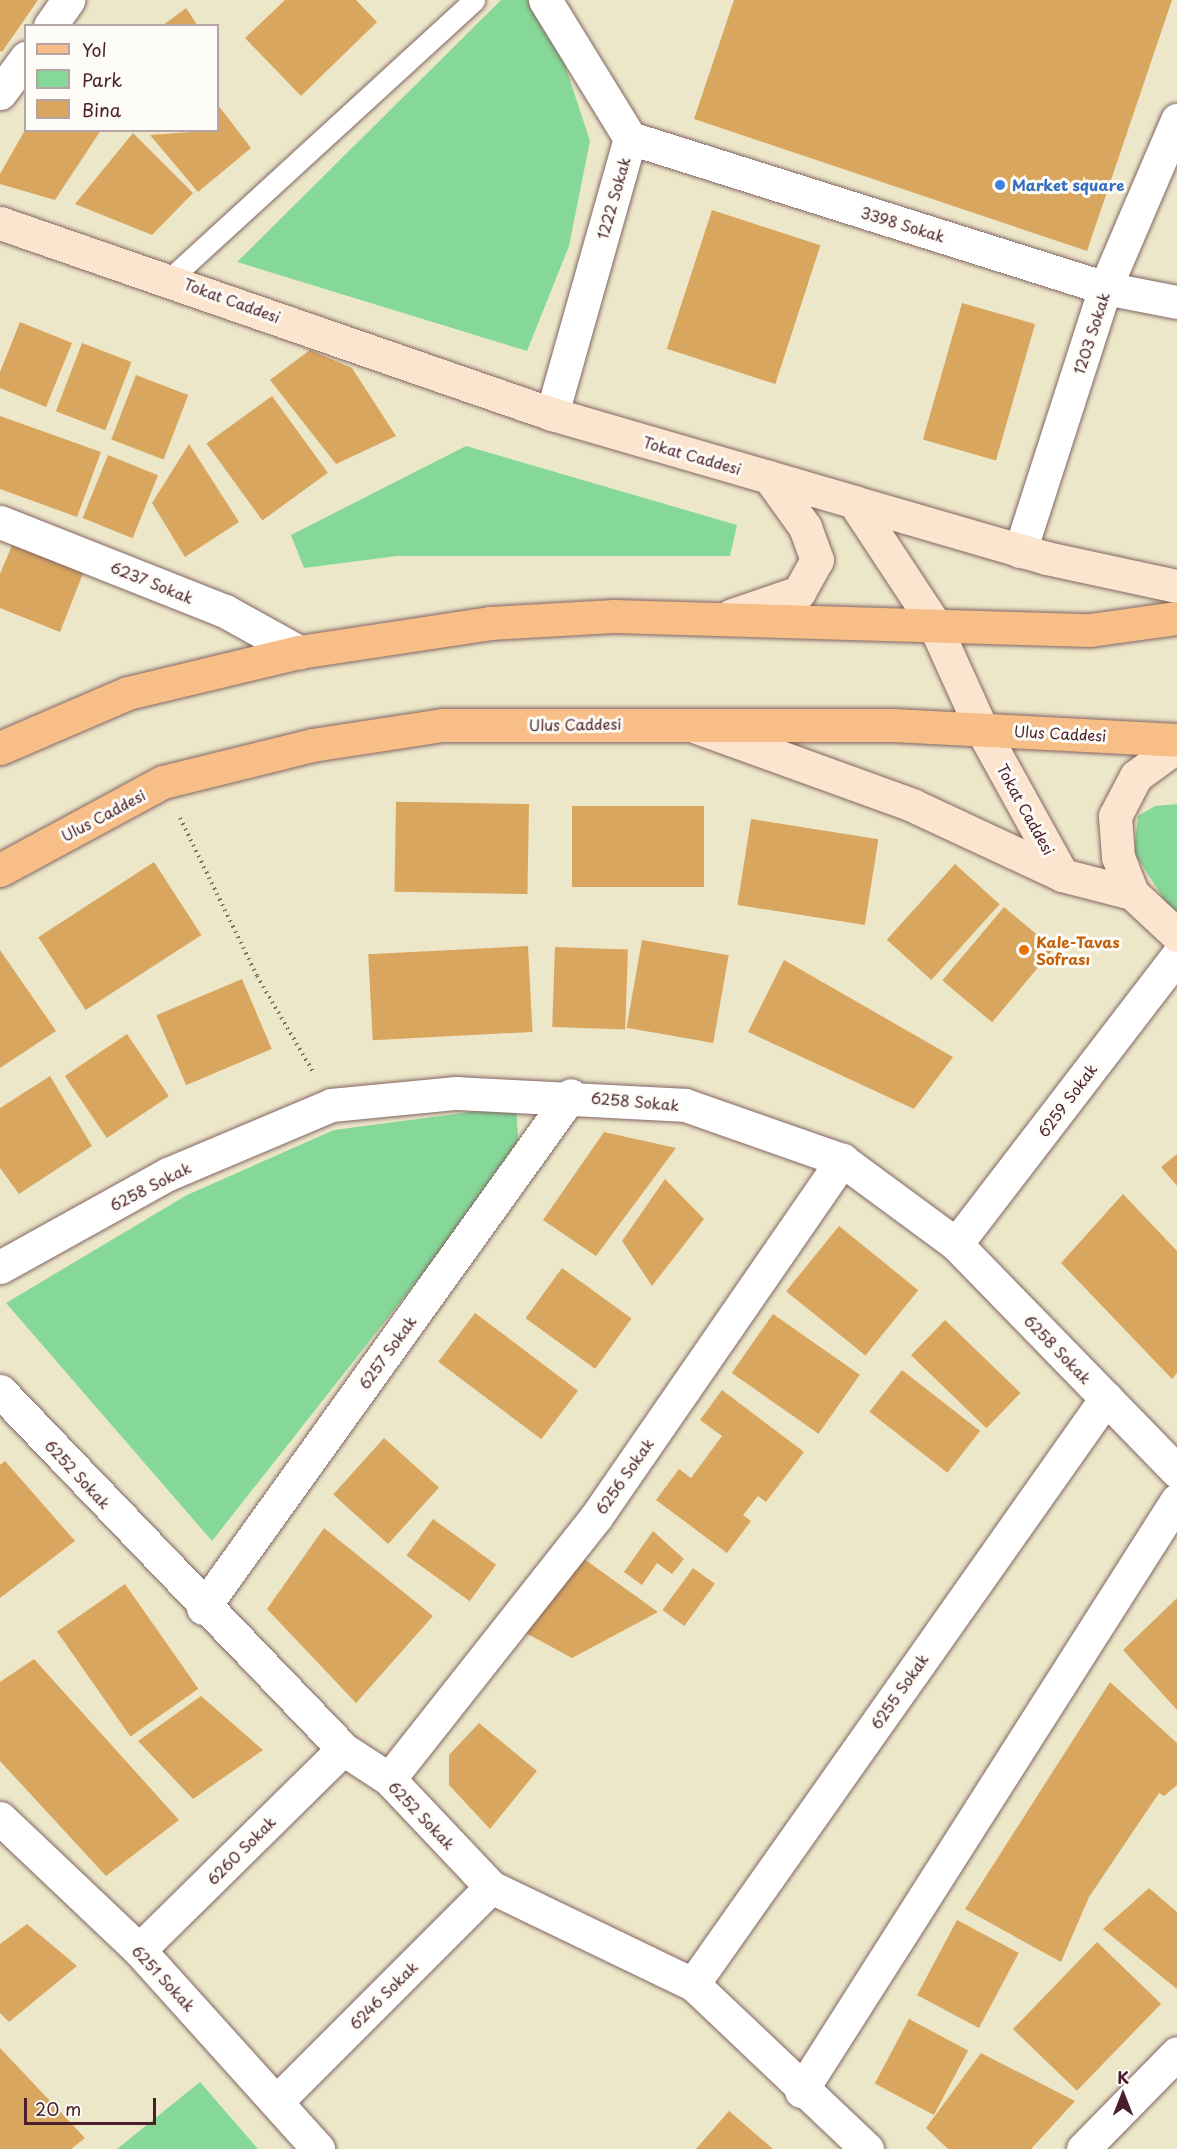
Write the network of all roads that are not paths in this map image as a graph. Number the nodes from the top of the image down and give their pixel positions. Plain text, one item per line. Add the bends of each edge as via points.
1 (68, 0) edge
2 (474, 0) edge
3 (545, 0) edge
4 (51, 24) edge
5 (24, 61) edge
6 (0, 93) edge
7 (1177, 120) edge
8 (630, 138) junction
9 (0, 223) edge
10 (171, 278) junction
11 (1105, 288) junction
12 (1177, 302) edge
13 (552, 414) junction
14 (769, 477) junction
15 (854, 502) junction
16 (0, 522) edge
17 (1020, 551) junction
18 (1177, 586) edge
19 (1177, 618) edge
20 (713, 619) junction
21 (933, 622) junction
22 (298, 652) junction
23 (686, 723) junction
24 (981, 728) junction
25 (1177, 740) edge
26 (1177, 746) edge
27 (0, 748) edge
28 (0, 870) edge
29 (1062, 875) junction
30 (1132, 893) junction
31 (1177, 935) edge
32 (1177, 956) edge
33 (571, 1095) junction
34 (842, 1160) junction
35 (956, 1244) junction
36 (0, 1267) edge
37 (0, 1391) edge
38 (1106, 1398) junction
39 (1177, 1471) edge
40 (1177, 1500) edge
41 (203, 1608) junction
42 (343, 1749) junction
43 (389, 1779) junction
44 (0, 1818) edge
45 (491, 1887) junction
46 (139, 1950) junction
47 (693, 1984) junction
48 (1177, 2053) edge
49 (801, 2091) junction
50 (276, 2102) junction
51 (318, 2149) edge
52 (867, 2149) edge
53 (1083, 2149) edge

1 - 4 street
2 - 10 lane
3 - 8 street, 1222 Sokak
5 - 6 street
7 - 11 street, 1203 Sokak
8 - 11 street, 3398 Sokak
8 - 13 street, 1222 Sokak
9 - 10 main road, Tokat Caddesi
10 - 13 main road, Tokat Caddesi
11 - 12 street, 3398 Sokak
11 - 17 street, 1203 Sokak
13 - 14 main road, Tokat Caddesi
14 - 15 main road, Tokat Caddesi
14 - 20 main road via 812,543 817,560 811,578 780,603
15 - 17 main road
15 - 21 main road, Tokat Caddesi
16 - 22 street, 6237 Sokak via 225,611
17 - 18 main road
19 - 21 main road via 1090,630
20 - 21 main road
20 - 22 main road via 614,616 490,623
21 - 24 main road, Tokat Caddesi
22 - 27 main road via 128,693
23 - 24 main road, Ulus Caddesi
23 - 28 main road, Ulus Caddesi via 442,725 312,745 163,782
23 - 29 main road via 901,801
24 - 25 main road, Ulus Caddesi
24 - 29 main road, Tokat Caddesi
26 - 30 main road via 1136,776 1115,816 1118,857
29 - 30 main road
30 - 31 main road
32 - 35 street, 6259 Sokak
33 - 34 street, 6258 Sokak via 685,1105
33 - 36 street, 6258 Sokak via 456,1093 331,1105 168,1173
33 - 41 street, 6257 Sokak
34 - 35 street, 6258 Sokak
34 - 43 street, 6256 Sokak via 596,1517
35 - 38 street, 6258 Sokak
37 - 41 street, 6252 Sokak
38 - 39 street, 6258 Sokak
38 - 47 street, 6255 Sokak
40 - 49 street
41 - 42 street, 6252 Sokak
42 - 43 street, 6252 Sokak
42 - 46 street, 6260 Sokak
43 - 45 street, 6252 Sokak
44 - 46 street, 6251 Sokak
45 - 47 street, 6252 Sokak
45 - 50 street, 6246 Sokak
46 - 50 street, 6251 Sokak
47 - 49 street, 6252 Sokak
48 - 53 street
49 - 52 street, 6252 Sokak
50 - 51 street, 6251 Sokak

